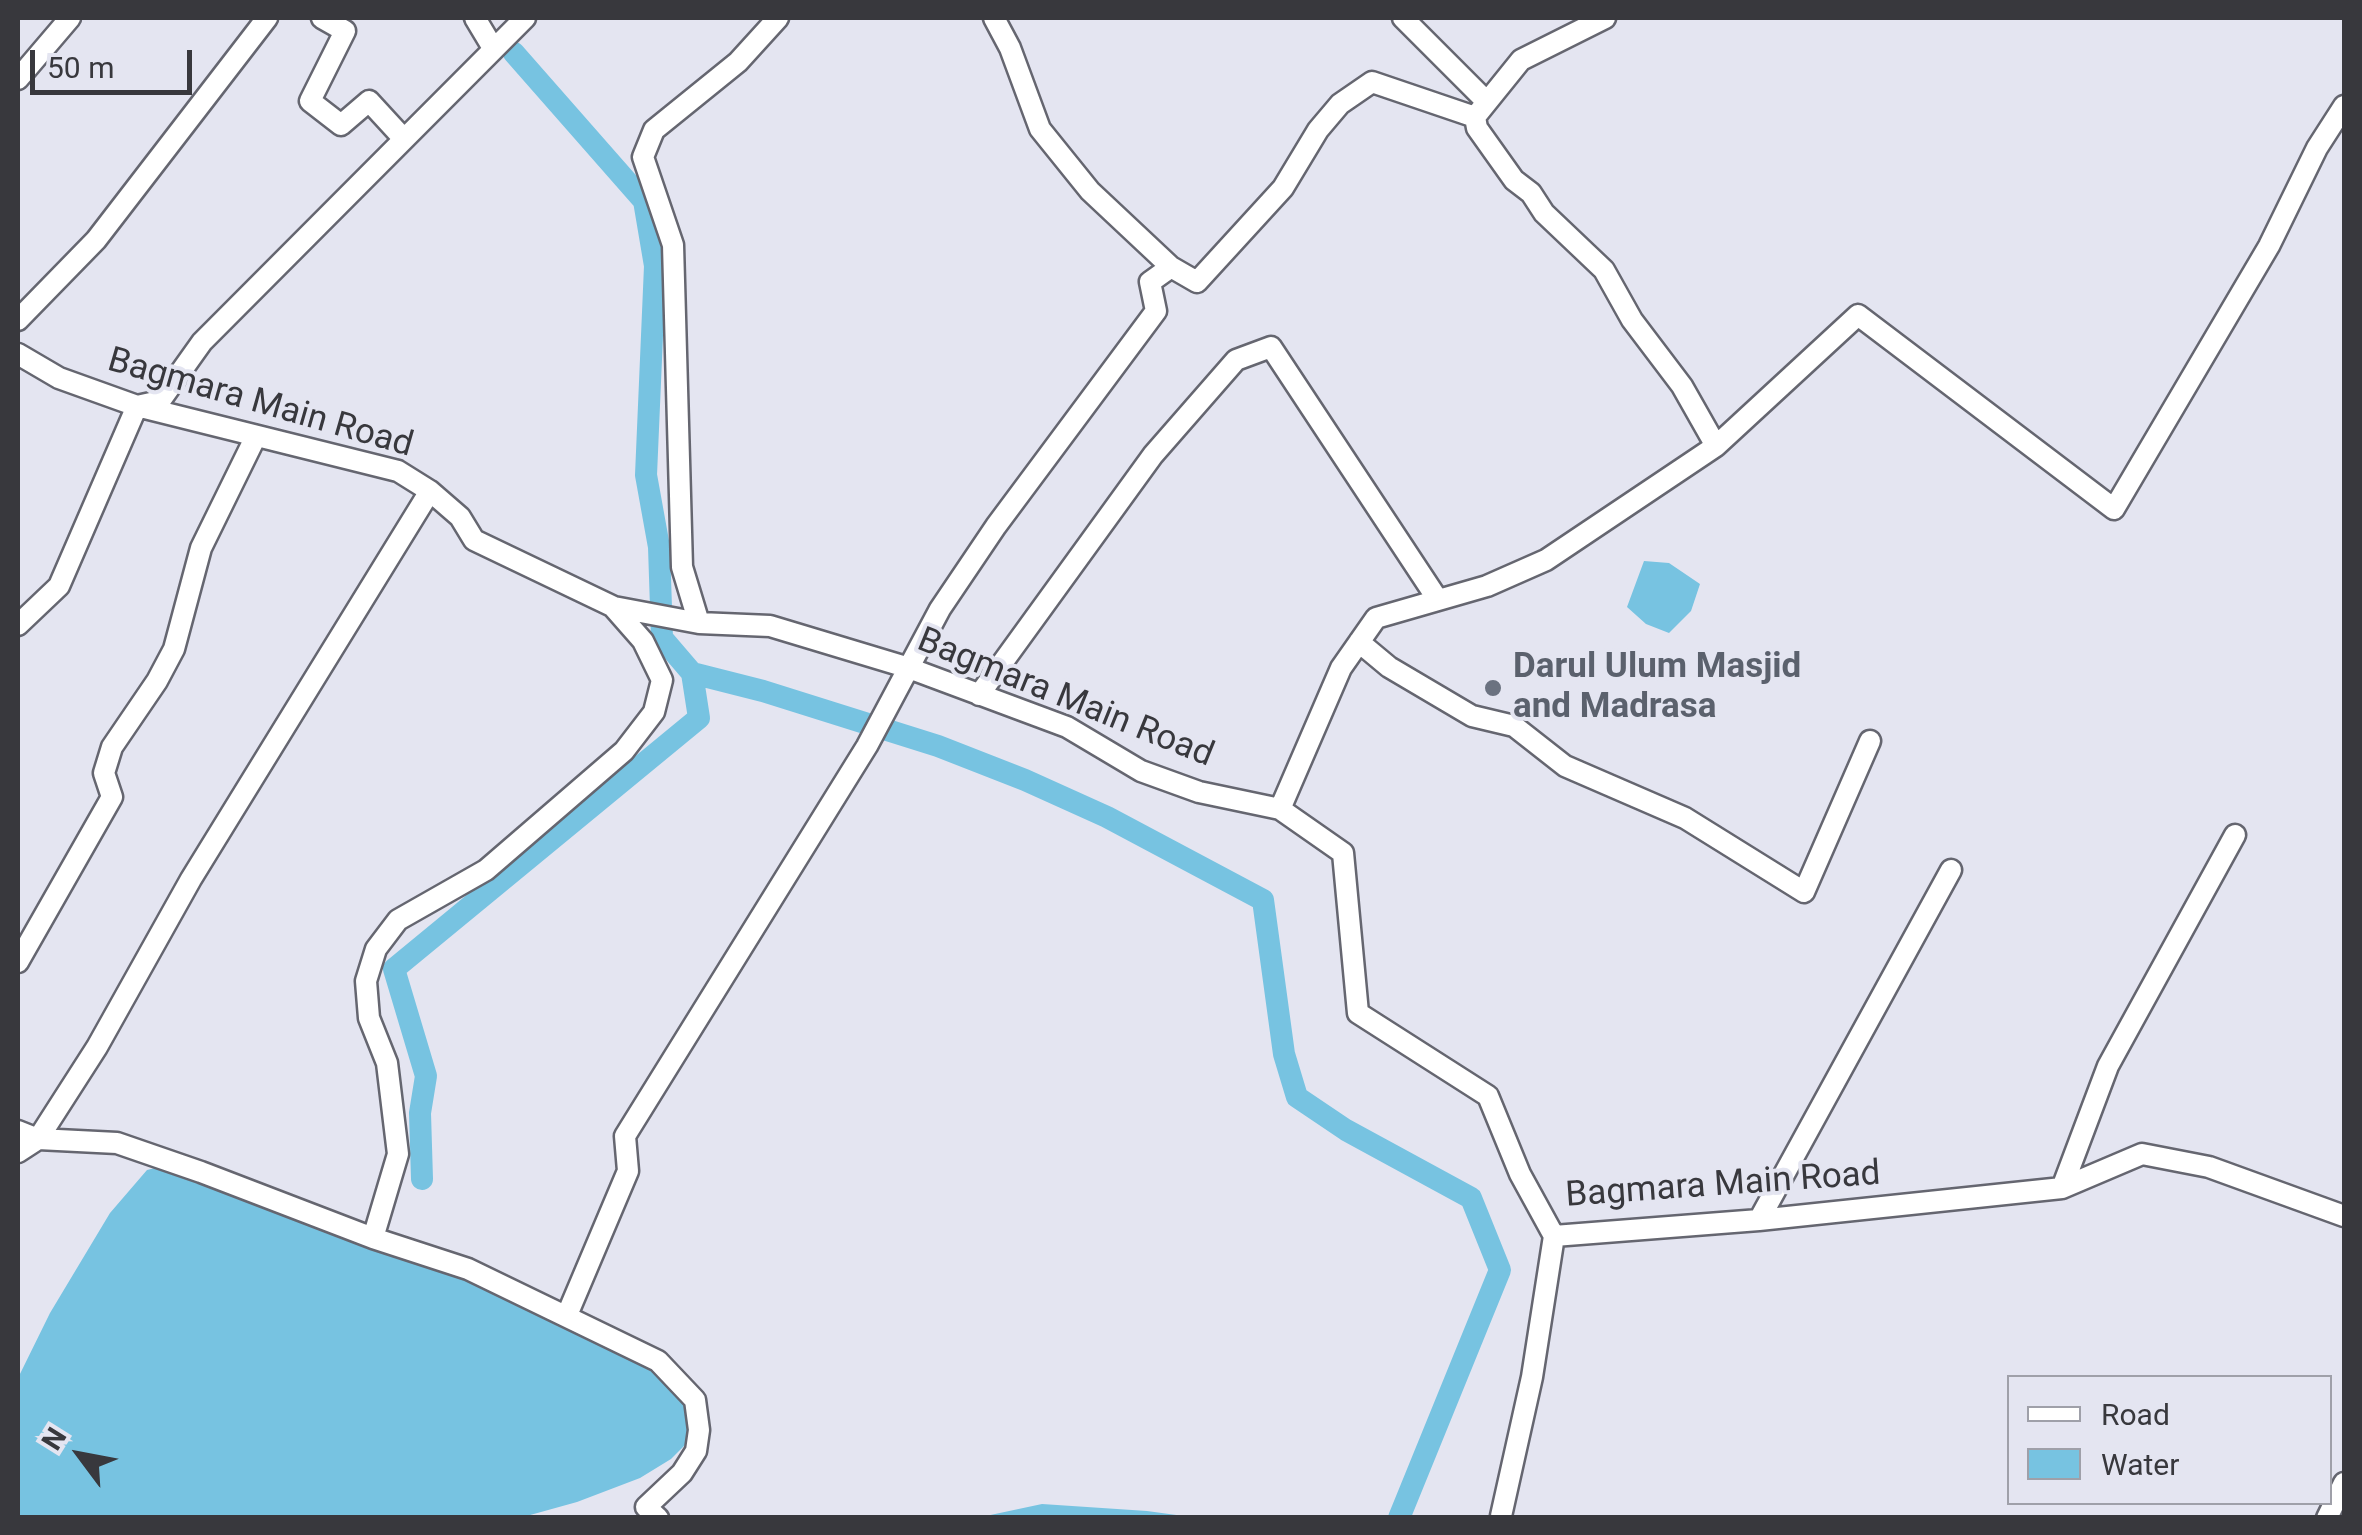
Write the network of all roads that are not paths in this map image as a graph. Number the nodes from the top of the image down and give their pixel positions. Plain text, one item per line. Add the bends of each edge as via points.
1 (70, 18) edge
2 (267, 18) edge
3 (322, 18) edge
4 (475, 18) edge
5 (525, 18) edge
6 (778, 18) edge
7 (994, 18) edge
8 (1404, 18) edge
9 (1604, 18) edge
10 (493, 48) junction
11 (18, 79) edge
12 (2344, 106) edge
13 (1481, 109) junction
14 (2337, 135) edge
15 (403, 138) junction
16 (1170, 267) junction
17 (18, 320) edge
18 (18, 354) edge
19 (137, 406) junction
20 (256, 436) junction
21 (1716, 446) junction
22 (430, 490) junction
23 (1438, 600) junction
24 (614, 607) junction
25 (692, 621) junction
26 (18, 625) edge
27 (1359, 642) junction
28 (906, 667) junction
29 (980, 695) junction
30 (1870, 740) dead end
31 (1280, 809) junction
32 (2235, 835) dead end
33 (1951, 870) dead end
34 (18, 962) edge
35 (18, 1131) edge
36 (38, 1139) junction
37 (18, 1152) edge
38 (2062, 1188) junction
39 (2344, 1216) edge
40 (1759, 1220) junction
41 (1554, 1236) junction
42 (373, 1238) junction
43 (568, 1315) junction
44 (2344, 1483) edge
45 (1501, 1516) edge
46 (658, 1518) edge
47 (2327, 1518) edge

1 - 11 street
2 - 17 street via 96,240
3 - 15 street via 345,31 310,100 341,125 369,101
4 - 10 street
5 - 10 street
6 - 25 street via 738,62 654,130 642,157 673,244 682,566
7 - 16 street via 1040,129 1090,191
8 - 13 street
9 - 13 street via 1522,60
10 - 15 street
12 - 14 street
13 - 16 street via 1372,82 1340,104 1283,188 1197,282
13 - 21 street via 1476,128 1514,180 1604,270
14 - 21 street via 2316,148 2269,246 2114,509 1858,315
15 - 19 street via 202,342 160,401
16 - 28 street via 1150,282 1156,311 996,526
18 - 19 street, Bagmara Main Road via 59,378
19 - 20 street, Bagmara Main Road
19 - 26 street via 60,586
20 - 22 street, Bagmara Main Road via 379,465
20 - 34 street via 201,548 174,649 112,747 104,773 112,797
21 - 23 street via 1546,560
22 - 24 street, Bagmara Main Road via 474,540
22 - 36 street
23 - 27 street via 1376,618
23 - 29 street via 1271,347 1236,360 1154,455
24 - 25 street, Bagmara Main Road
24 - 42 street via 644,641 662,680 654,712 624,751 486,870 398,920 376,948 366,981 369,1018 387,1063 398,1154
25 - 28 street, Bagmara Main Road via 770,626
27 - 30 street via 1472,716 1514,726 1564,766 1685,818 1804,892
27 - 31 street via 1341,668
28 - 29 street, Bagmara Main Road
28 - 43 street via 867,746 625,1136 628,1172
29 - 31 street, Bagmara Main Road via 1067,728 1141,771 1198,792
31 - 41 street, Bagmara Main Road via 1343,854 1358,1013 1488,1096
32 - 38 street via 2108,1066
33 - 40 street
35 - 36 street
36 - 37 street
36 - 42 street via 117,1143
38 - 39 street, Bagmara Main Road via 2142,1154 2210,1167
38 - 40 street, Bagmara Main Road
40 - 41 street, Bagmara Main Road
41 - 45 street
42 - 43 street via 468,1270
43 - 46 street via 658,1361 694,1400 696,1452 646,1507
44 - 47 street

